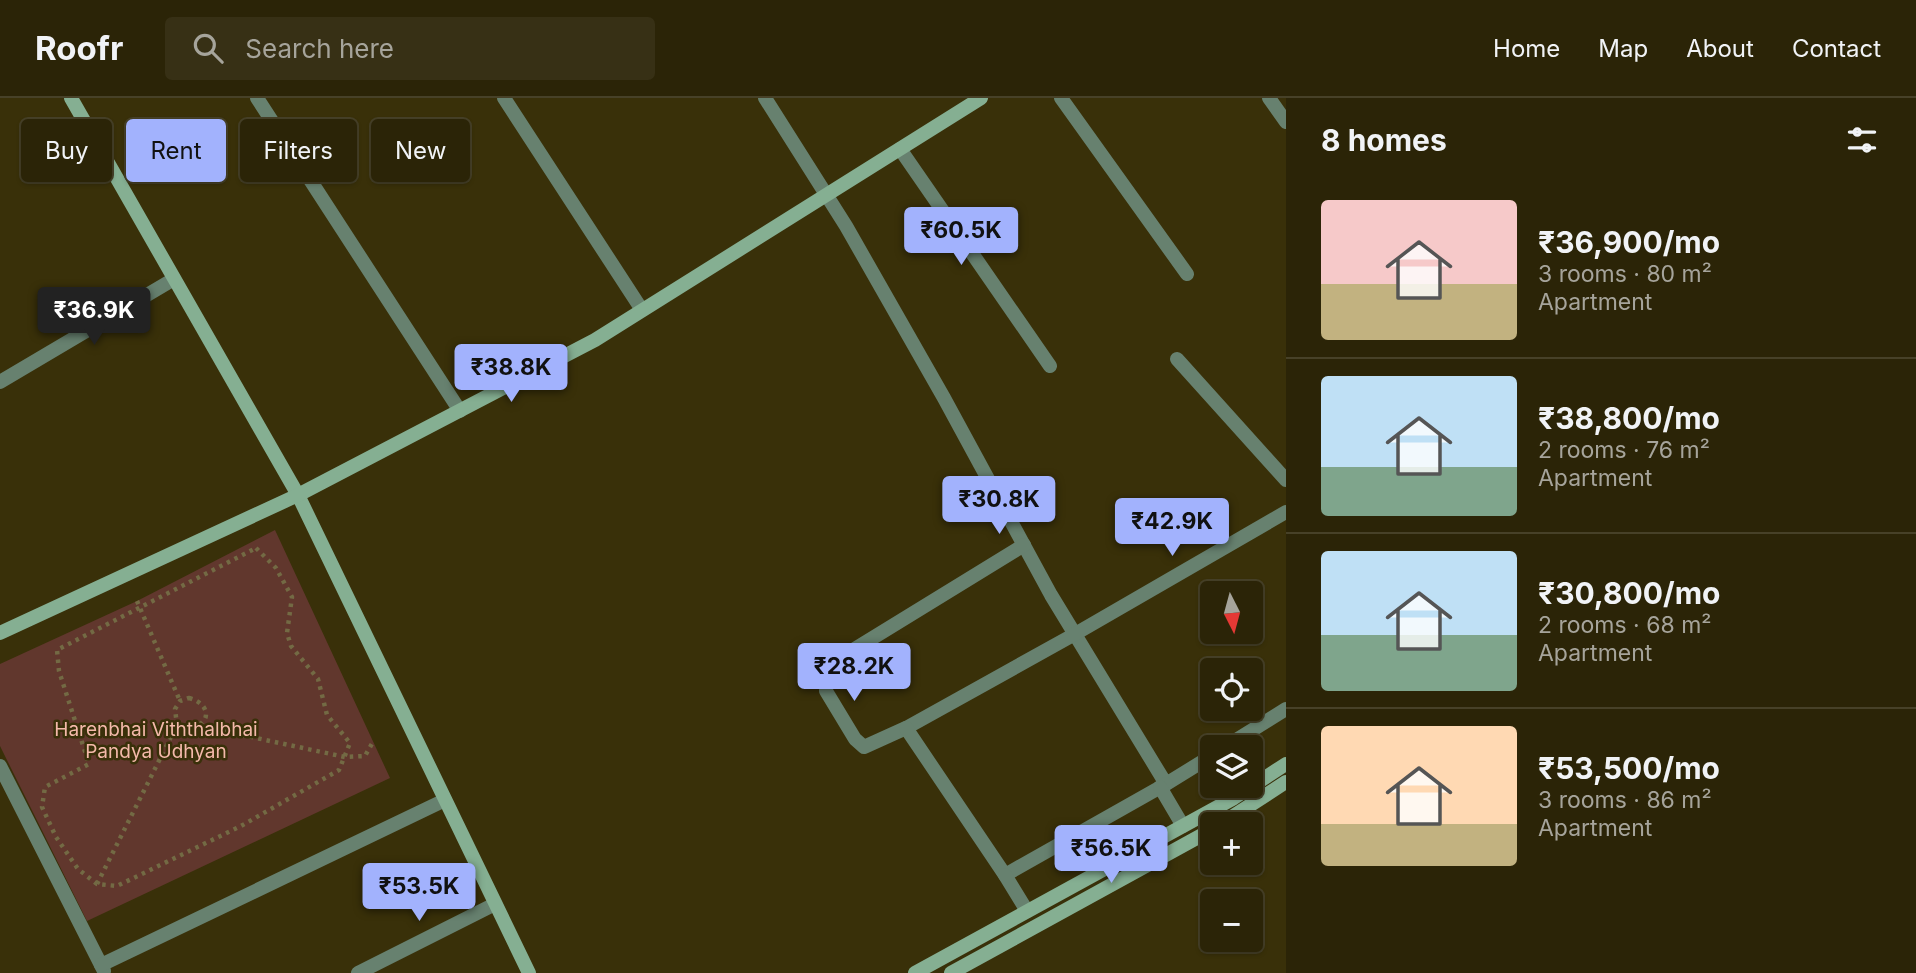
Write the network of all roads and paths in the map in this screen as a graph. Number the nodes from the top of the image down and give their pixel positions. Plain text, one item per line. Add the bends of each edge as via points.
1 (71, 98) edge
2 (257, 98) edge
3 (504, 98) edge
4 (765, 98) edge
5 (981, 98) edge
6 (1061, 98) edge
7 (1269, 98) edge
8 (1286, 122) edge
9 (900, 149) junction
10 (827, 195) junction
11 (1187, 274) dead end
12 (174, 279) junction
13 (642, 310) junction
14 (1177, 359) dead end
15 (1050, 366) dead end
16 (0, 382) edge
17 (460, 411) junction
18 (1286, 480) edge
19 (298, 495) junction
20 (1286, 512) edge
21 (1024, 545) junction
22 (137, 601) dead end
23 (140, 608) junction
24 (0, 632) edge
25 (1075, 634) junction
26 (180, 701) junction
27 (1286, 709) edge
28 (177, 725) junction
29 (200, 726) junction
30 (906, 727) junction
31 (1244, 735) edge
32 (374, 740) dead end
33 (345, 757) junction
34 (1200, 763) edge
35 (1286, 764) edge
36 (0, 766) edge
37 (1286, 782) edge
38 (1163, 785) junction
39 (445, 800) junction
40 (1239, 812) edge
41 (1183, 826) junction
42 (1200, 836) edge
43 (1005, 875) junction
44 (97, 884) junction
45 (495, 904) junction
46 (1027, 911) junction
47 (103, 969) edge
48 (358, 973) edge
49 (529, 973) edge
50 (915, 973) edge
51 (951, 973) edge

1 - 12 street
2 - 17 street
3 - 13 street
4 - 10 street
5 - 9 street
6 - 11 street
7 - 8 street
9 - 10 street
9 - 15 street
10 - 13 street
10 - 21 street
12 - 16 street
12 - 19 street
13 - 17 street
14 - 18 street
17 - 19 street
19 - 24 street
19 - 39 street
20 - 25 street
21 - 25 street
21 - 30 street via 827,666 826,691 864,747
22 - 23 path
23 - 26 path
23 - 33 path via 256,548 276,568 292,597 287,633 291,646 318,679 327,715 350,743
23 - 44 path via 57,650 59,671 89,764 45,787 42,807 78,869
25 - 30 street
25 - 38 street
26 - 28 path via 175,709
26 - 29 path via 199,700 205,708
27 - 31 street
28 - 29 path
28 - 44 path
29 - 33 path
30 - 43 street
32 - 33 path via 365,756
33 - 44 path via 339,770 241,826 117,886
34 - 38 street
35 - 41 street
36 - 47 street
37 - 40 street
38 - 41 street
38 - 43 street
39 - 45 street
39 - 47 street
41 - 46 street
42 - 51 street
43 - 46 street
45 - 48 street
45 - 49 street
46 - 50 street

